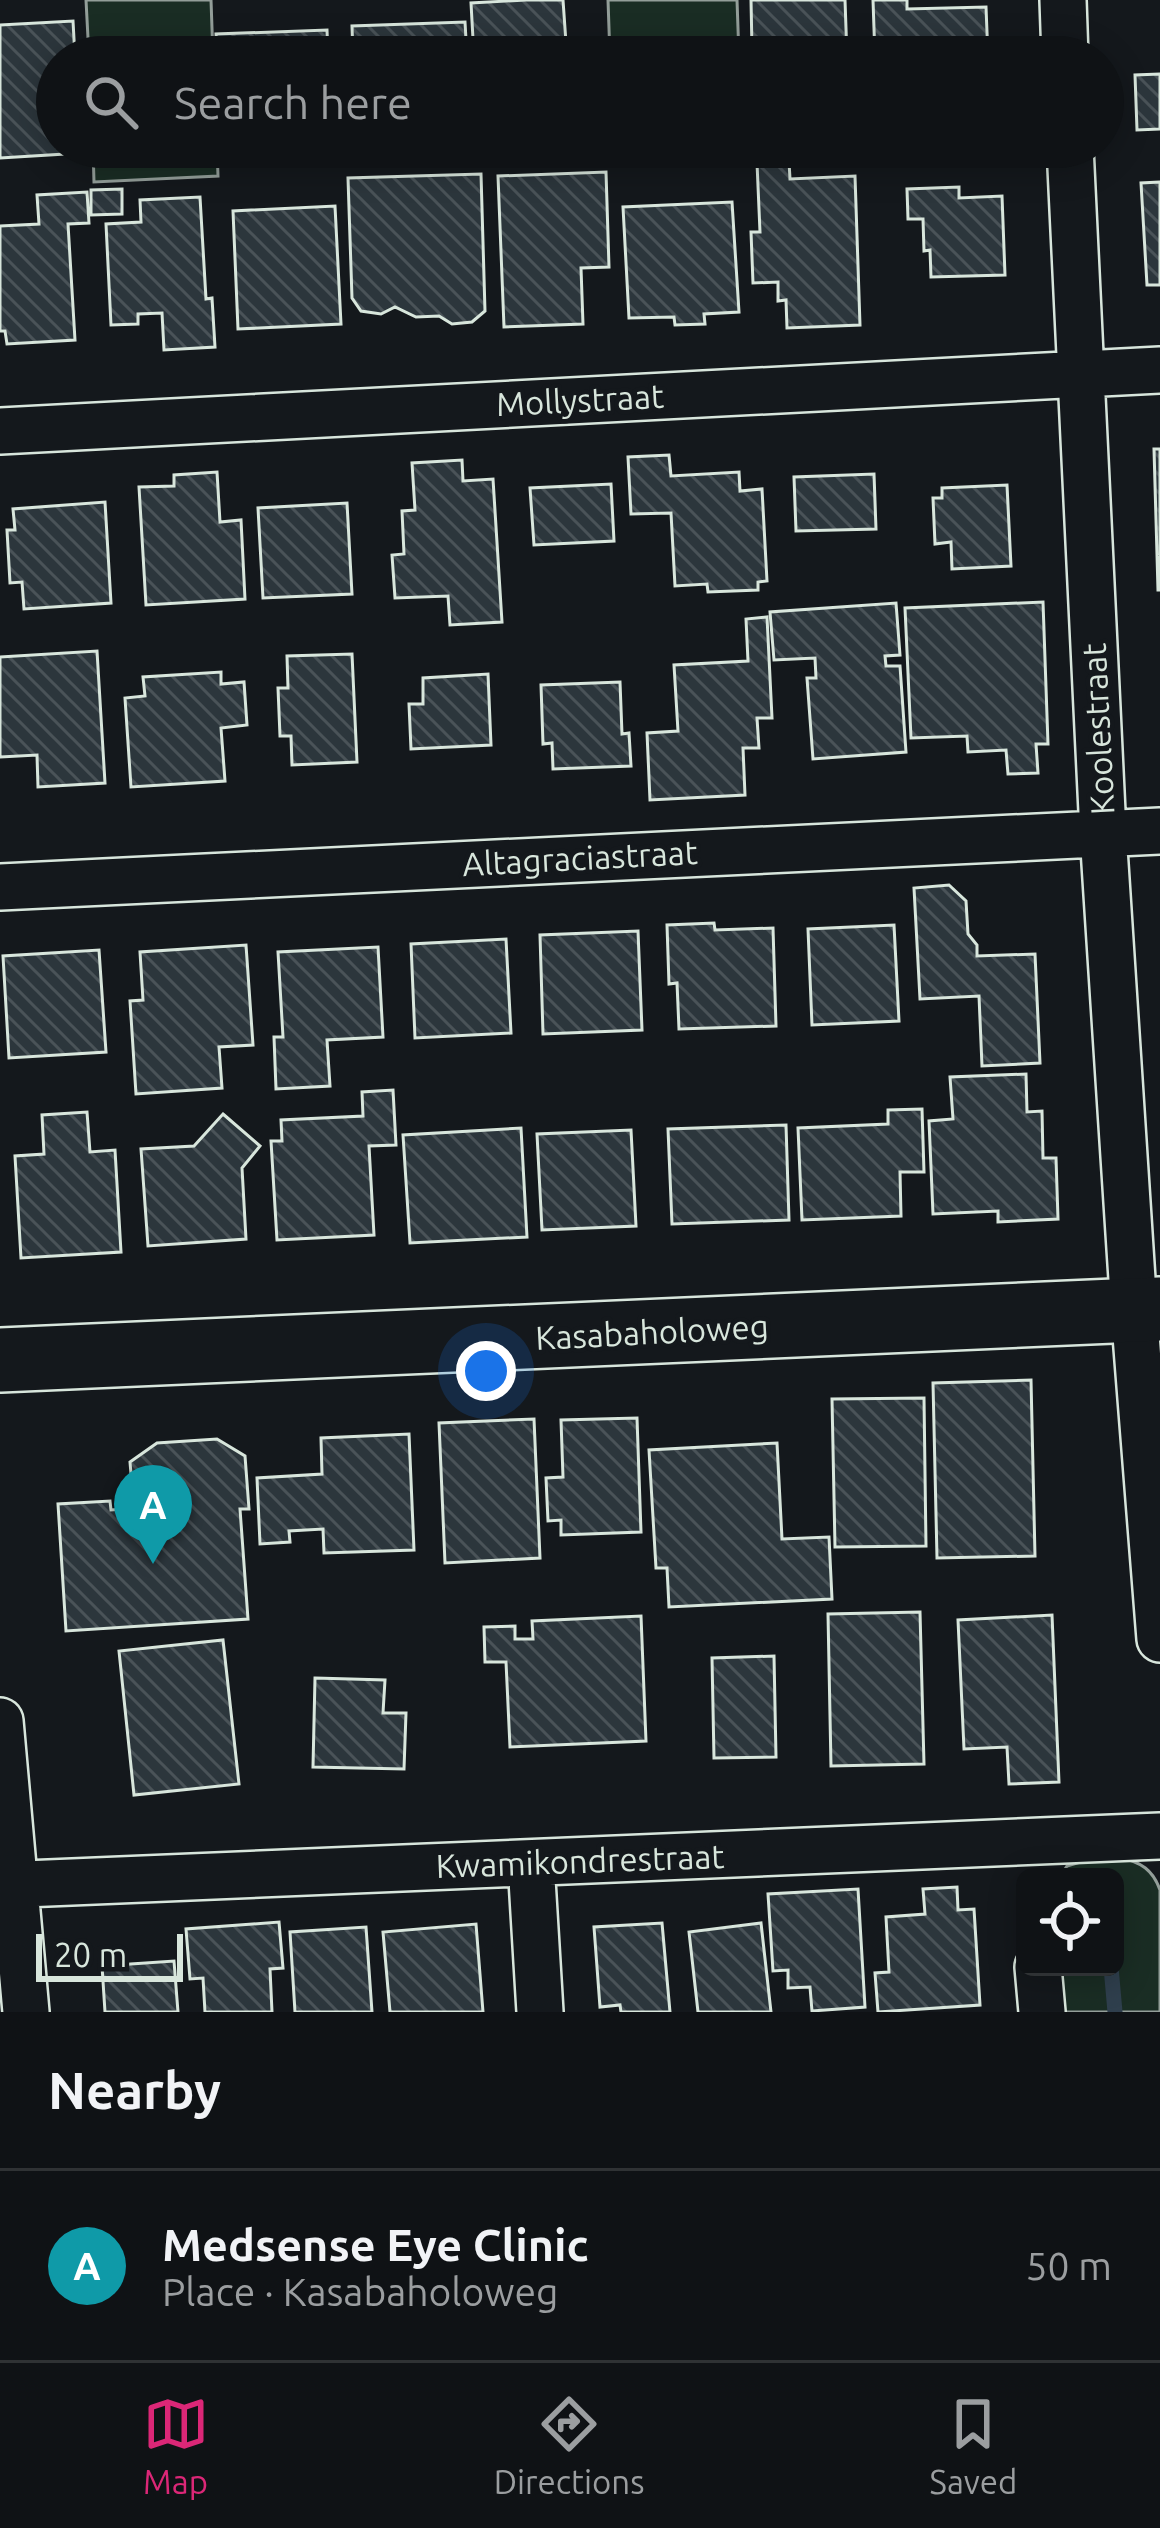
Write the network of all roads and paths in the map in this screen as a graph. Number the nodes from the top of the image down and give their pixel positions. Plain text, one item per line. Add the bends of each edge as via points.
1 (1063, 0) edge
2 (1064, 36) edge
3 (1071, 168) edge
4 (1160, 370) edge
5 (1081, 373) junction
6 (0, 431) edge
7 (1160, 830) edge
8 (1103, 833) junction
9 (0, 886) edge
10 (1147, 1310) edge
11 (0, 1360) edge
12 (1160, 1639) edge
13 (0, 1721) edge
14 (1160, 1836) edge
15 (1027, 1860) edge
16 (531, 1863) junction
17 (8, 1884) edge
18 (1038, 1976) edge
19 (26, 2012) edge
20 (540, 2012) edge
21 (1042, 2012) edge

1 - 2 street
3 - 5 street, Koolestraat
4 - 5 street, Mollystraat
5 - 6 street, Mollystraat
5 - 8 street, Koolestraat
7 - 8 street, Altagraciastraat
8 - 9 street, Altagraciastraat
8 - 10 street, Koolestraat
10 - 11 street, Kasabaholoweg
10 - 12 street, Koolestraat
13 - 17 street
14 - 15 street, Kwamikondrestraat
15 - 16 street, Kwamikondrestraat
16 - 17 street, Kwamikondrestraat
16 - 20 street
17 - 19 street
18 - 21 street

